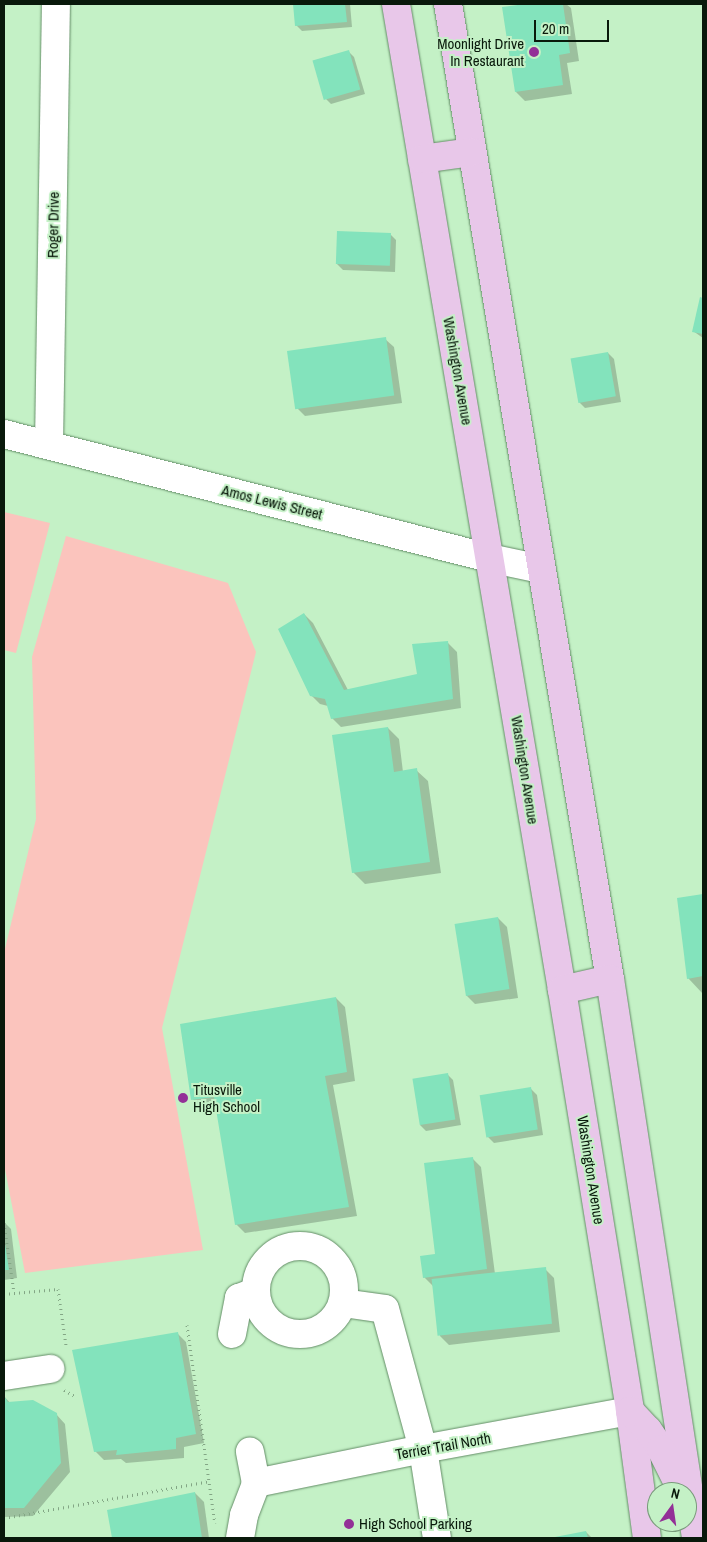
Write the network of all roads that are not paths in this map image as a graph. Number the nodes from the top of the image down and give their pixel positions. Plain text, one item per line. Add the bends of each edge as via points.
1 (56, 4) edge
2 (396, 4) edge
3 (448, 4) edge
4 (472, 152) junction
5 (422, 159) junction
6 (4, 434) edge
7 (50, 445) junction
8 (489, 558) junction
9 (541, 569) junction
10 (610, 980) junction
11 (562, 990) junction
12 (255, 1292) junction
13 (343, 1303) junction
14 (232, 1334) dead end
15 (50, 1369) dead end
16 (4, 1376) edge
17 (630, 1411) junction
18 (422, 1449) junction
19 (250, 1452) dead end
20 (676, 1482) edge
21 (685, 1482) edge
22 (256, 1483) junction
23 (228, 1534) edge
24 (437, 1538) edge
25 (647, 1538) edge

1 - 7 street, Roger Drive
2 - 5 main road, Washington Avenue
3 - 4 main road
4 - 5 main road
4 - 9 main road
5 - 8 main road, Washington Avenue
6 - 7 street, Amos Lewis Street
7 - 8 street, Amos Lewis Street
8 - 9 street, Amos Lewis Street
8 - 11 main road, Washington Avenue
9 - 10 main road
10 - 11 main road
10 - 21 main road
11 - 17 main road, Washington Avenue
12 - 13 street via 258,1308 268,1322 286,1333 304,1335 324,1328 337,1316
12 - 13 street via 262,1266 271,1255 298,1246 316,1248 339,1268 345,1286
12 - 14 street via 239,1298
13 - 18 street via 385,1309
15 - 16 street
17 - 18 street, Terrier Trail North
17 - 20 main road via 661,1449
17 - 25 main road, Washington Avenue
18 - 22 street, Terrier Trail North
18 - 24 street
19 - 22 street
22 - 23 street via 244,1514

